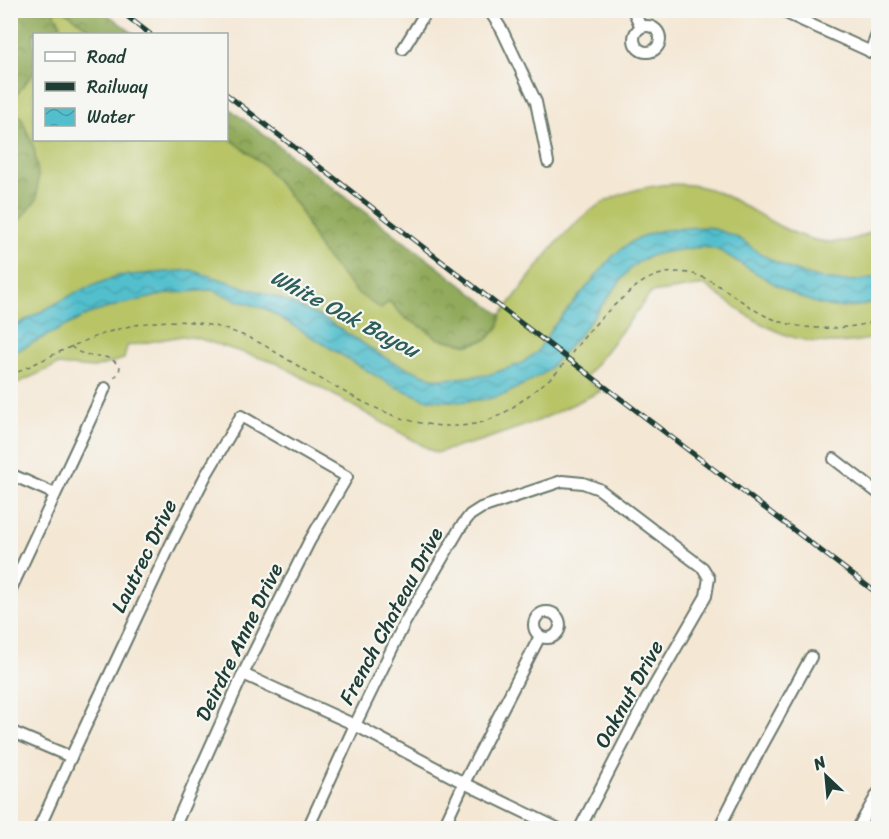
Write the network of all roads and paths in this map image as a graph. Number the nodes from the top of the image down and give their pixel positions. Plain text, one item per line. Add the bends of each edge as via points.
1 (427, 10) edge
2 (489, 10) edge
3 (633, 10) edge
4 (783, 10) edge
5 (641, 27) dead end
6 (879, 32) edge
7 (403, 49) dead end
8 (874, 54) edge
9 (548, 162) dead end
10 (879, 321) edge
11 (71, 346) junction
12 (10, 376) edge
13 (105, 388) joint
14 (834, 459) dead end
15 (10, 474) edge
16 (347, 477) joint
17 (879, 493) edge
18 (55, 494) junction
19 (709, 578) joint
20 (10, 591) edge
21 (540, 636) dead end
22 (811, 657) dead end
23 (243, 674) junction
24 (355, 725) junction
25 (10, 731) edge
26 (71, 757) junction
27 (464, 783) junction
28 (879, 792) edge
29 (39, 828) edge
30 (174, 828) edge
31 (308, 828) edge
32 (443, 828) edge
33 (557, 828) edge
34 (580, 828) edge
35 (719, 828) edge
36 (858, 828) edge

1 - 7 street
2 - 9 street via 536,102
3 - 5 street
4 - 8 street
6 - 8 street
10 - 11 path via 832,329 792,324 764,315 698,275 660,275 635,286 593,326 556,373 513,408 489,421 463,426 430,425 359,401 257,341 211,326 147,322
11 - 12 path
11 - 13 path via 83,355 101,356 117,363 119,372
13 - 18 street
14 - 17 street
15 - 18 street
16 - 23 street, Deirdre Anne Drive via 309,542
16 - 26 street, Lautrec Drive via 242,416 170,546
18 - 20 street
19 - 24 street, French Chateau Drive via 703,568 614,500 583,483 562,481 494,502 470,515 460,528 405,622
19 - 34 street, Oaknut Drive via 706,596 646,700
21 - 27 street
22 - 35 street
23 - 24 street
23 - 30 street, Deirdre Anne Drive
24 - 27 street
24 - 31 street, French Chateau Drive
25 - 26 street
26 - 29 street, Lautrec Drive
27 - 32 street
27 - 33 street
28 - 36 street

